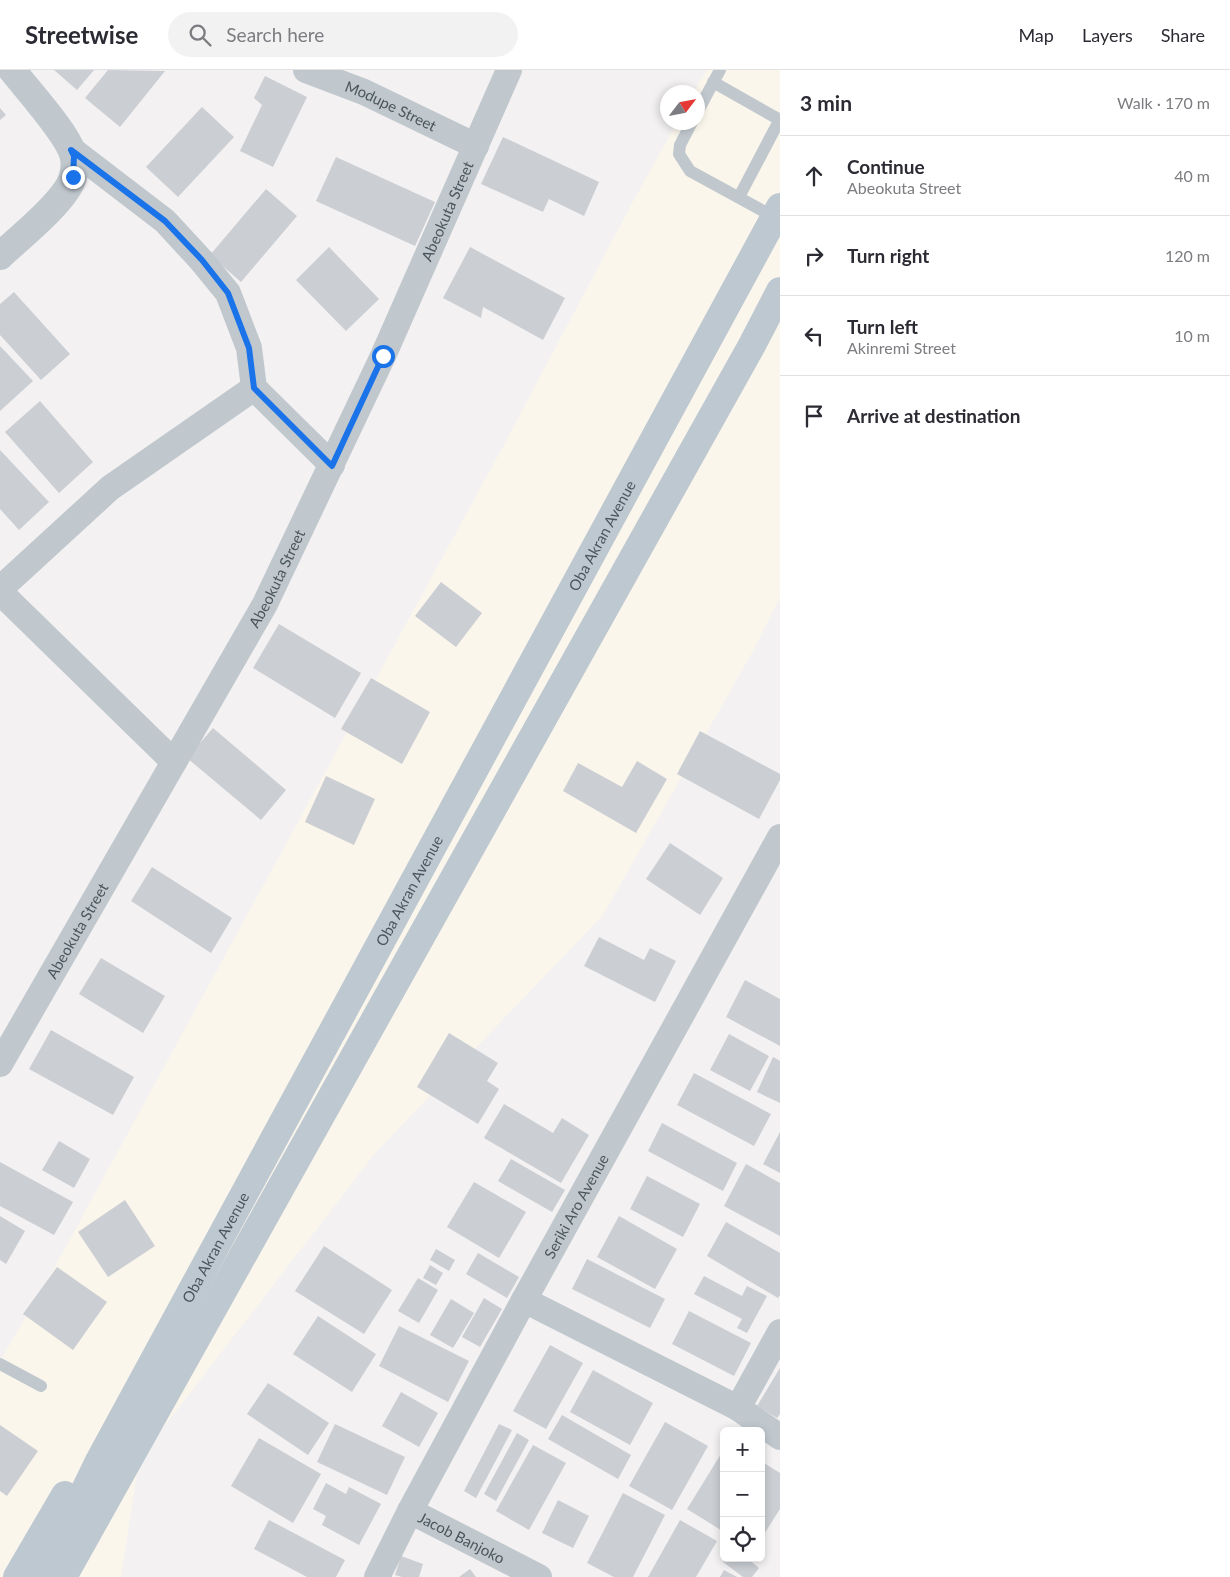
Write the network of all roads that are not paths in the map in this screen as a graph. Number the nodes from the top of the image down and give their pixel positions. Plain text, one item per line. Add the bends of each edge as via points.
1 (12, 70) edge
2 (306, 70) edge
3 (509, 70) edge
4 (720, 70) edge
5 (713, 82) junction
6 (705, 97) edge
7 (780, 120) edge
8 (688, 130) edge
9 (476, 146) junction
10 (71, 150) junction
11 (739, 197) junction
12 (778, 215) edge
13 (0, 256) edge
14 (780, 291) edge
15 (254, 388) junction
16 (332, 466) junction
17 (0, 591) edge
18 (174, 762) junction
19 (780, 837) edge
20 (772, 869) edge
21 (0, 1064) edge
22 (524, 1300) junction
23 (780, 1332) edge
24 (0, 1364) edge
25 (41, 1386) dead end
26 (738, 1408) junction
27 (780, 1437) edge
28 (132, 1452) junction
29 (98, 1464) junction
30 (410, 1511) junction
31 (17, 1577) edge
32 (43, 1577) edge
33 (63, 1577) edge
34 (77, 1577) edge
35 (377, 1577) edge
36 (539, 1577) edge

1 - 10 street via 54,121
2 - 9 street, Modupe Street via 364,92
3 - 9 street, Abeokuta Street
4 - 5 lane
5 - 6 lane
5 - 7 lane
7 - 11 lane
8 - 11 lane via 680,144 679,154 683,162 690,171
9 - 16 street, Abeokuta Street
10 - 13 street via 74,156 73,177 62,195
10 - 15 street via 165,221 228,293 249,348
11 - 12 lane
12 - 29 main road, Oba Akran Avenue
14 - 28 main road, Oba Akran Avenue
15 - 16 street
15 - 17 street via 110,488
16 - 18 street, Abeokuta Street via 264,604
17 - 18 street
18 - 21 street, Abeokuta Street
19 - 20 street, Seriki Aro Avenue
20 - 22 street, Seriki Aro Avenue
22 - 26 street
22 - 30 street, Seriki Aro Avenue
23 - 26 street
24 - 25 lane
26 - 27 street
28 - 33 main road, Oba Akran Avenue
28 - 34 main road via 121,1491
29 - 31 main road via 68,1489
29 - 32 main road, Oba Akran Avenue
30 - 35 street, Seriki Aro Avenue
30 - 36 street, Jacob Banjoko

